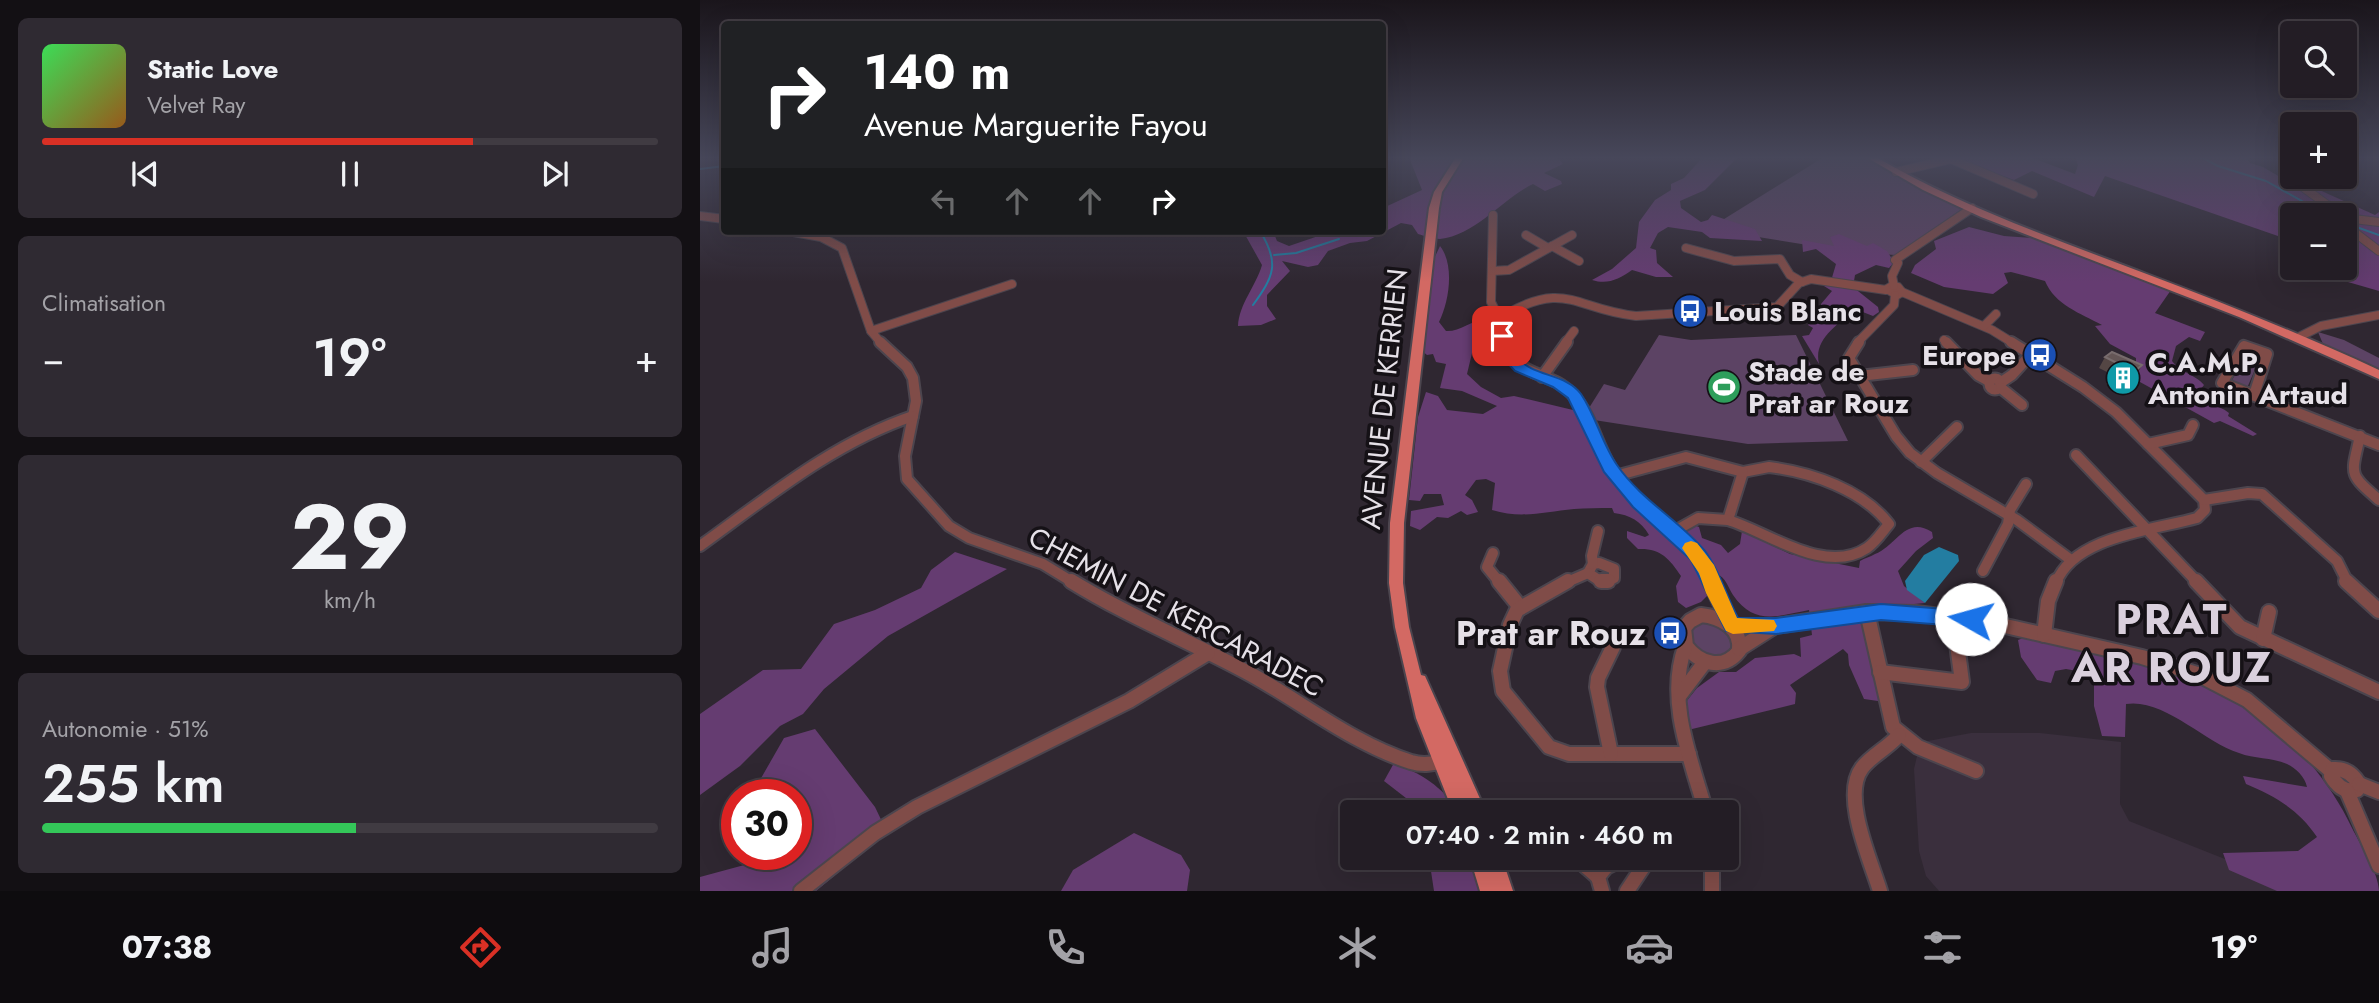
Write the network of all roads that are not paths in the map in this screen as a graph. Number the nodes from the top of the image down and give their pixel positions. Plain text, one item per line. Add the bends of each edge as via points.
1 (1437, 199) edge
2 (1952, 199) edge
3 (1972, 208) junction
4 (1493, 215) dead end
5 (700, 216) edge
6 (2357, 218) edge
7 (721, 219) edge
8 (2379, 222) edge
9 (2357, 234) edge
10 (810, 235) edge
11 (1526, 235) dead end
12 (1572, 235) dead end
13 (1550, 247) junction
14 (1686, 248) dead end
15 (2379, 251) edge
16 (1579, 261) dead end
17 (1492, 271) junction
18 (1802, 282) junction
19 (1012, 284) dead end
20 (1894, 291) junction
21 (1996, 314) dead end
22 (1505, 315) junction
23 (2379, 315) edge
24 (1984, 326) junction
25 (872, 331) junction
26 (1574, 331) dead end
27 (2298, 337) junction
28 (1944, 340) dead end
29 (2031, 354) junction
30 (1913, 370) dead end
31 (2379, 375) edge
32 (1859, 376) junction
33 (1542, 377) junction
34 (1997, 384) junction
35 (2253, 395) junction
36 (2022, 405) dead end
37 (913, 416) junction
38 (2193, 425) dead end
39 (1957, 427) dead end
40 (2360, 436) junction
41 (2148, 444) junction
42 (2379, 445) edge
43 (2076, 455) dead end
44 (1921, 462) junction
45 (1742, 472) junction
46 (1615, 476) junction
47 (2026, 484) dead end
48 (2204, 500) junction
49 (2379, 500) edge
50 (2009, 515) junction
51 (1728, 522) junction
52 (2147, 530) junction
53 (1598, 531) dead end
54 (1673, 532) junction
55 (700, 545) edge
56 (1493, 553) dead end
57 (2071, 560) junction
58 (1590, 569) junction
59 (1983, 571) dead end
60 (1620, 573) dead end
61 (1715, 593) junction
62 (1520, 607) junction
63 (2379, 611) edge
64 (1867, 612) junction
65 (2269, 612) dead end
66 (1707, 614) junction
67 (1731, 624) junction
68 (1776, 626) junction
69 (2044, 635) junction
70 (2263, 639) junction
71 (1957, 644) dead end
72 (1613, 647) dead end
73 (1685, 647) junction
74 (1739, 649) junction
75 (1208, 653) junction
76 (1705, 662) junction
77 (1880, 673) junction
78 (2379, 692) edge
79 (1680, 695) junction
80 (1899, 735) junction
81 (1611, 754) junction
82 (1689, 754) junction
83 (1448, 760) junction
84 (1976, 771) dead end
85 (2353, 788) junction
86 (2379, 792) edge
87 (1459, 800) edge
88 (1470, 800) edge
89 (1702, 800) edge
90 (2379, 866) edge
91 (1483, 870) edge
92 (1497, 870) edge
93 (1587, 870) edge
94 (1642, 870) edge
95 (1713, 870) edge
96 (1600, 884) edge
97 (801, 891) edge
98 (1489, 891) edge
99 (1504, 891) edge
100 (1627, 891) edge
101 (1712, 891) edge
102 (1880, 891) edge

1 - 83 main road, AVENUE DE KERRIEN via 1397,523 1396,583 1424,718
2 - 3 main road
3 - 20 street via 1897,262 1892,276
3 - 27 main road
4 - 17 street
5 - 7 street
6 - 8 street
9 - 15 street
10 - 25 street, CHEMIN DE KERCARADEC via 842,248
11 - 13 street
12 - 13 street
13 - 16 street
13 - 17 street via 1509,270
14 - 18 street via 1734,261 1780,259 1790,275
17 - 22 street via 1492,306
18 - 20 street via 1819,279
18 - 22 street via 1777,307 1629,318 1554,296 1537,298
19 - 25 street
20 - 24 street
20 - 32 street via 1894,305 1849,355
21 - 24 street
22 - 33 street via 1501,331 1509,357 1520,368
23 - 27 street via 2321,326
24 - 29 street
25 - 37 street, CHEMIN DE KERCARADEC via 912,375 916,392
26 - 33 street
27 - 31 main road
28 - 34 street via 1979,374
29 - 34 street
29 - 41 street via 2109,406
30 - 32 street
32 - 44 street via 1901,443
33 - 46 street via 1574,395
34 - 36 street
35 - 35 street via 2222,383 2244,346 2267,354
35 - 40 street
37 - 55 street via 850,443
37 - 75 street, CHEMIN DE KERCARADEC via 905,474 949,526 969,538 1044,564 1107,603
38 - 41 street via 2188,435
39 - 44 street
40 - 42 street
40 - 49 street via 2352,472
41 - 48 street
43 - 52 street
44 - 50 street
45 - 46 street via 1686,457
45 - 51 street
45 - 51 street via 1769,467 1822,480 1884,513 1889,524 1865,549 1834,558
46 - 54 street
47 - 50 street
48 - 52 street via 2205,510 2199,517
48 - 63 street via 2262,494 2337,561 2344,578
50 - 57 street
50 - 59 street
51 - 54 street via 1698,518
52 - 57 street via 2102,542
52 - 70 street via 2233,621
53 - 58 street
54 - 61 street via 1703,562
56 - 62 street via 1487,567
57 - 69 street via 2051,588
58 - 60 street via 1595,580 1606,582
58 - 62 street
61 - 66 street
61 - 67 street
62 - 81 street via 1512,618 1500,671 1503,691 1555,751
64 - 68 street
64 - 69 street via 1953,617
64 - 77 street
65 - 70 street
66 - 67 street
66 - 73 street via 1686,623 1682,632
67 - 68 street
67 - 74 street
68 - 74 street
69 - 85 street via 2165,663 2207,678 2257,707 2331,771 2348,772
70 - 78 street
71 - 77 street via 1962,682
72 - 81 street via 1597,687
73 - 76 street
73 - 79 street via 1678,667
74 - 76 street via 1727,661
75 - 83 street, CHEMIN DE KERCARADEC via 1378,749 1415,763
75 - 97 street via 1129,701 917,807 875,833
76 - 79 street
77 - 80 street via 1891,723
79 - 82 street
80 - 84 street
80 - 102 street via 1861,769 1853,787
81 - 82 street
82 - 89 street
83 - 87 main road, AVENUE DE KERRIEN
83 - 88 main road, AVENUE DE KERRIEN
85 - 86 street
85 - 90 street
91 - 98 main road
92 - 99 main road
93 - 96 street
94 - 100 street
95 - 101 street

